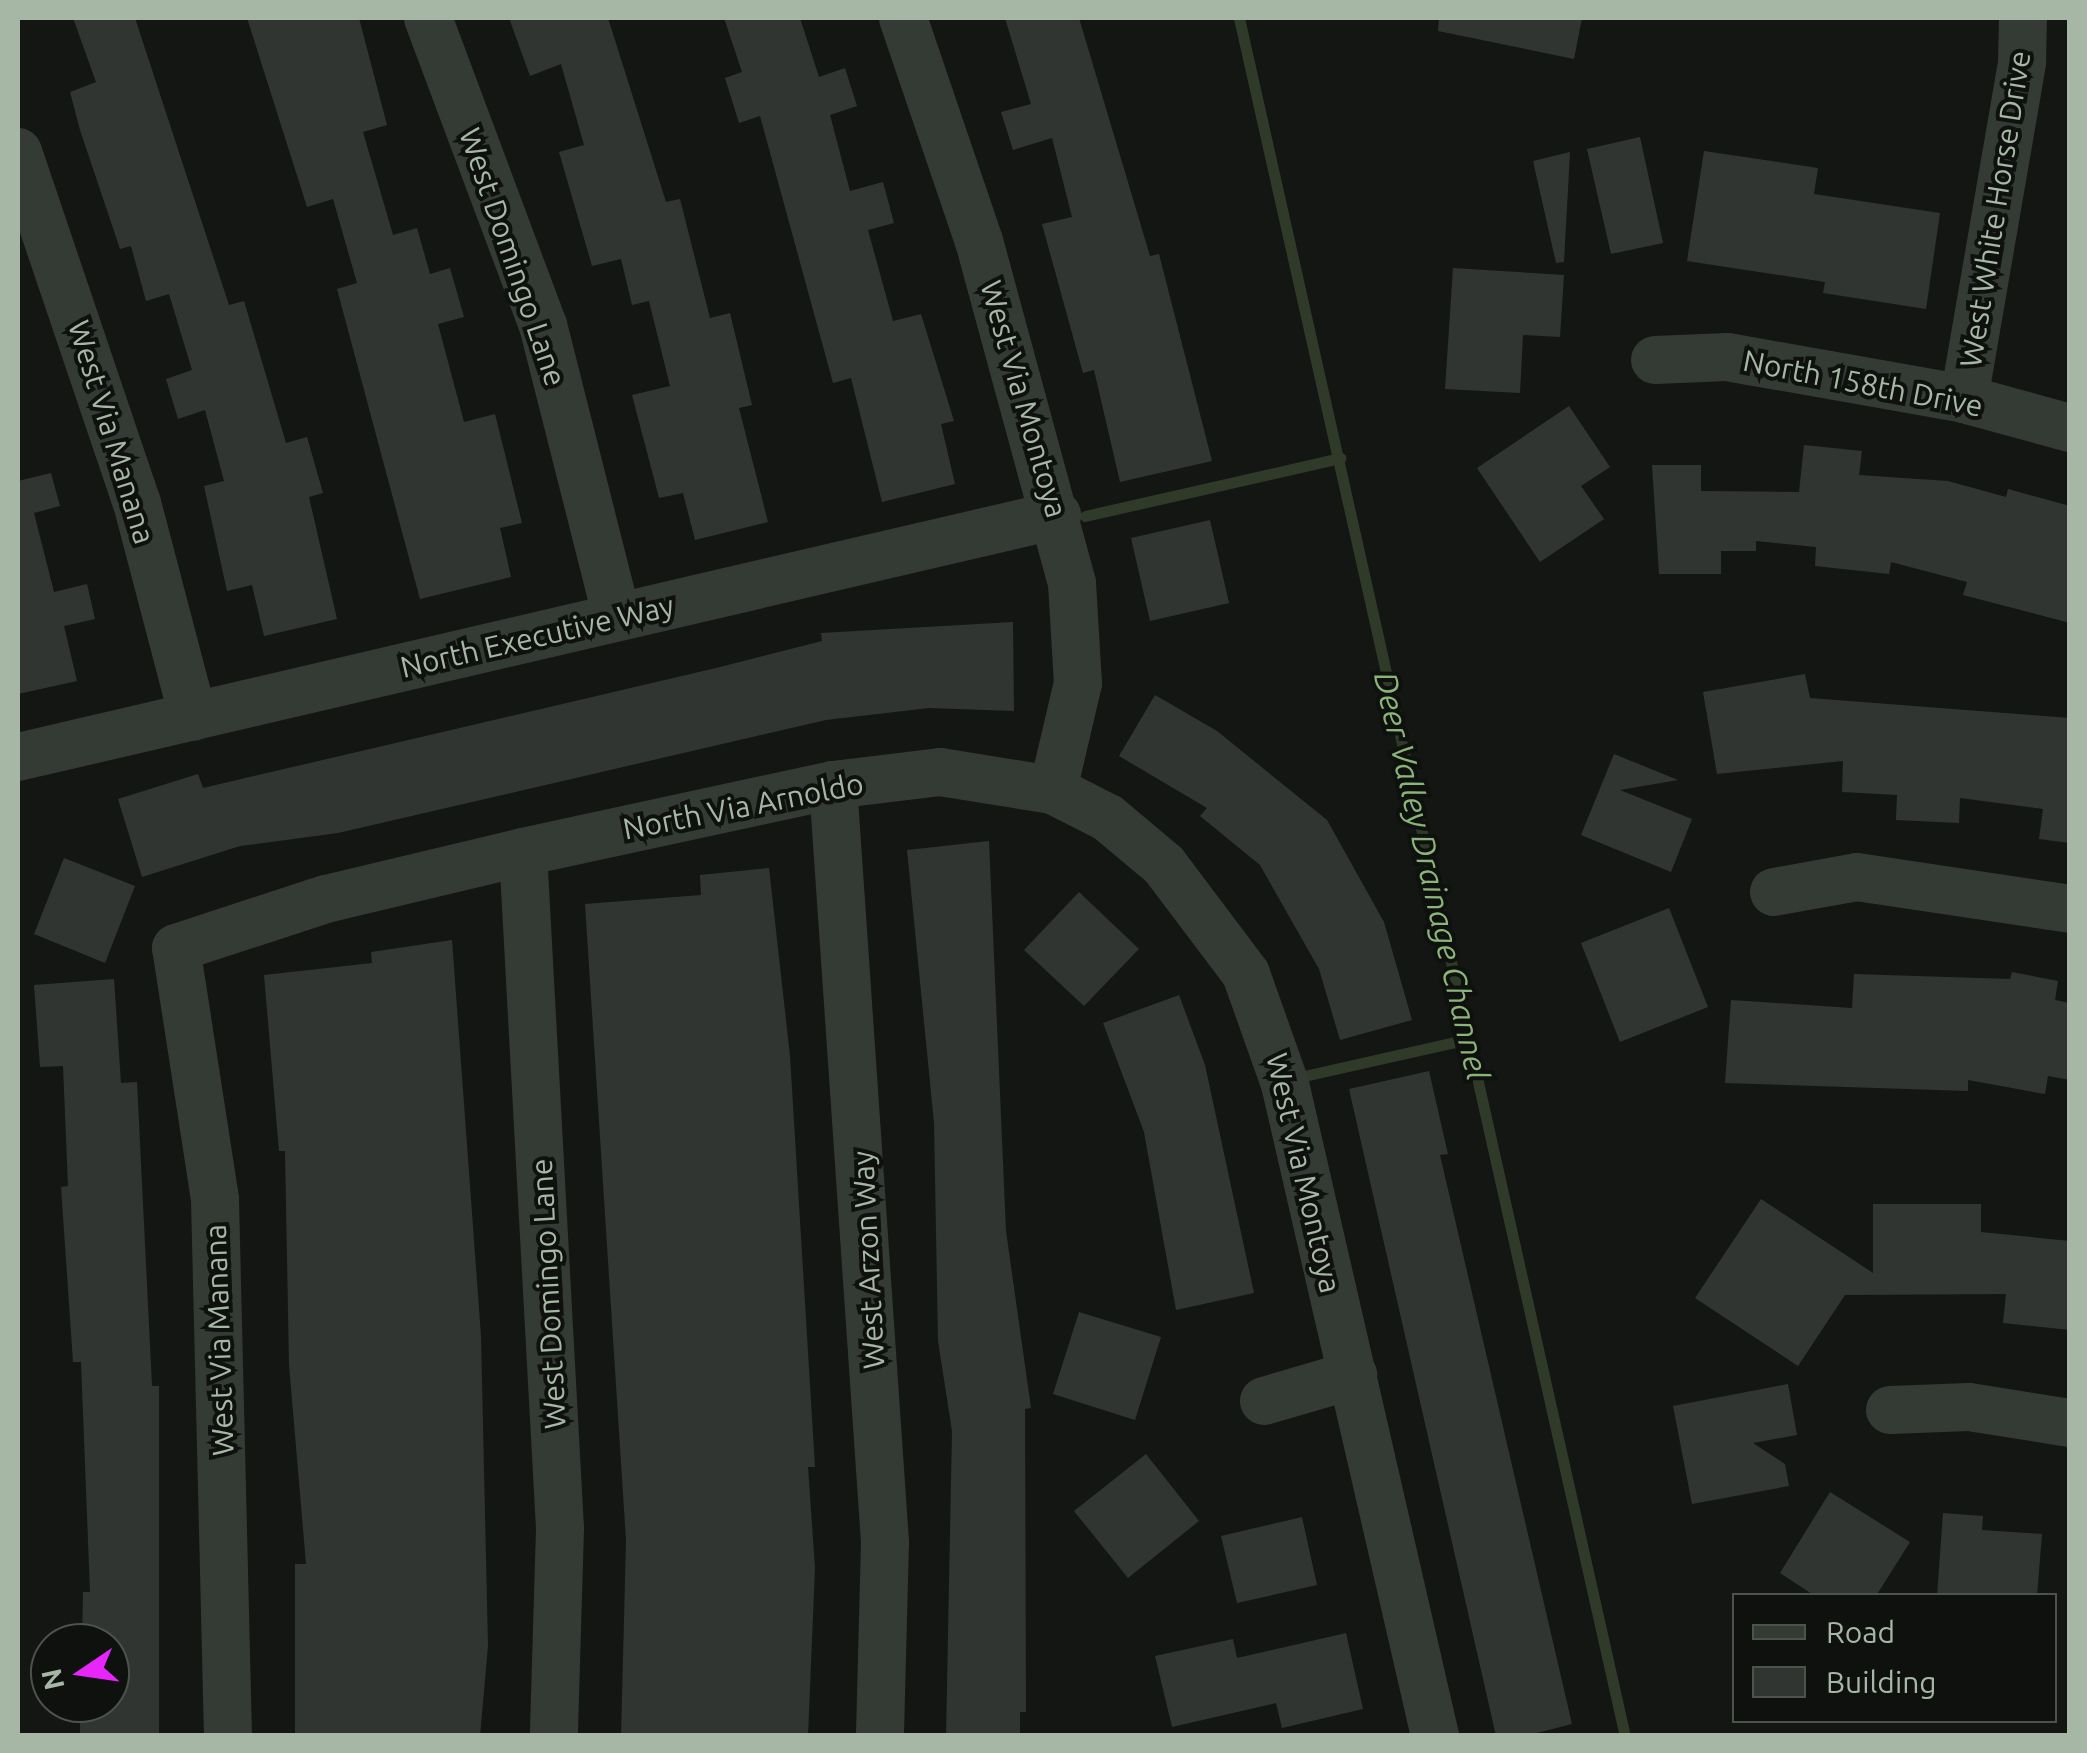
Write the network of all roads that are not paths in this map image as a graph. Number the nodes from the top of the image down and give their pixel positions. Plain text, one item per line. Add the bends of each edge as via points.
1 (428, 18) edge
2 (902, 18) edge
3 (2022, 18) edge
4 (18, 152) edge
5 (1654, 360) dead end
6 (1964, 399) junction
7 (2070, 428) edge
8 (1058, 516) junction
9 (618, 617) junction
10 (193, 716) junction
11 (18, 757) edge
12 (832, 785) junction
13 (1053, 790) junction
14 (524, 852) junction
15 (1774, 892) dead end
16 (2070, 909) edge
17 (176, 948) joint
18 (1246, 974) joint
19 (1353, 1375) junction
20 (1264, 1400) dead end
21 (1890, 1410) dead end
22 (2070, 1423) edge
23 (228, 1736) edge
24 (554, 1736) edge
25 (880, 1736) edge
26 (1435, 1736) edge

1 - 9 street, West Domingo Lane via 544,326
2 - 8 street, West Via Montoya via 980,241
3 - 6 street, West White Horse Drive via 2016,99
4 - 10 street, West Via Manana via 137,503
5 - 6 street, North 158th Drive via 1727,357
6 - 7 street, North 158th Drive
8 - 9 street, North Executive Way
8 - 13 street, West Via Montoya via 1081,646
9 - 10 street, North Executive Way
10 - 11 street, North Executive Way
12 - 13 street, North Via Arnoldo via 940,772
12 - 14 street, North Via Arnoldo
12 - 25 street, West Arzon Way via 884,1542
13 - 18 street, North Via Arnoldo via 1108,818 1164,865
14 - 17 street, North Via Arnoldo via 326,899
14 - 24 street, West Domingo Lane via 560,1528
15 - 16 street via 1857,877
17 - 23 street, West Via Manana via 215,1200
18 - 19 street, West Via Montoya via 1285,1084
19 - 20 street
19 - 26 street, West Via Montoya
21 - 22 street via 1969,1407

